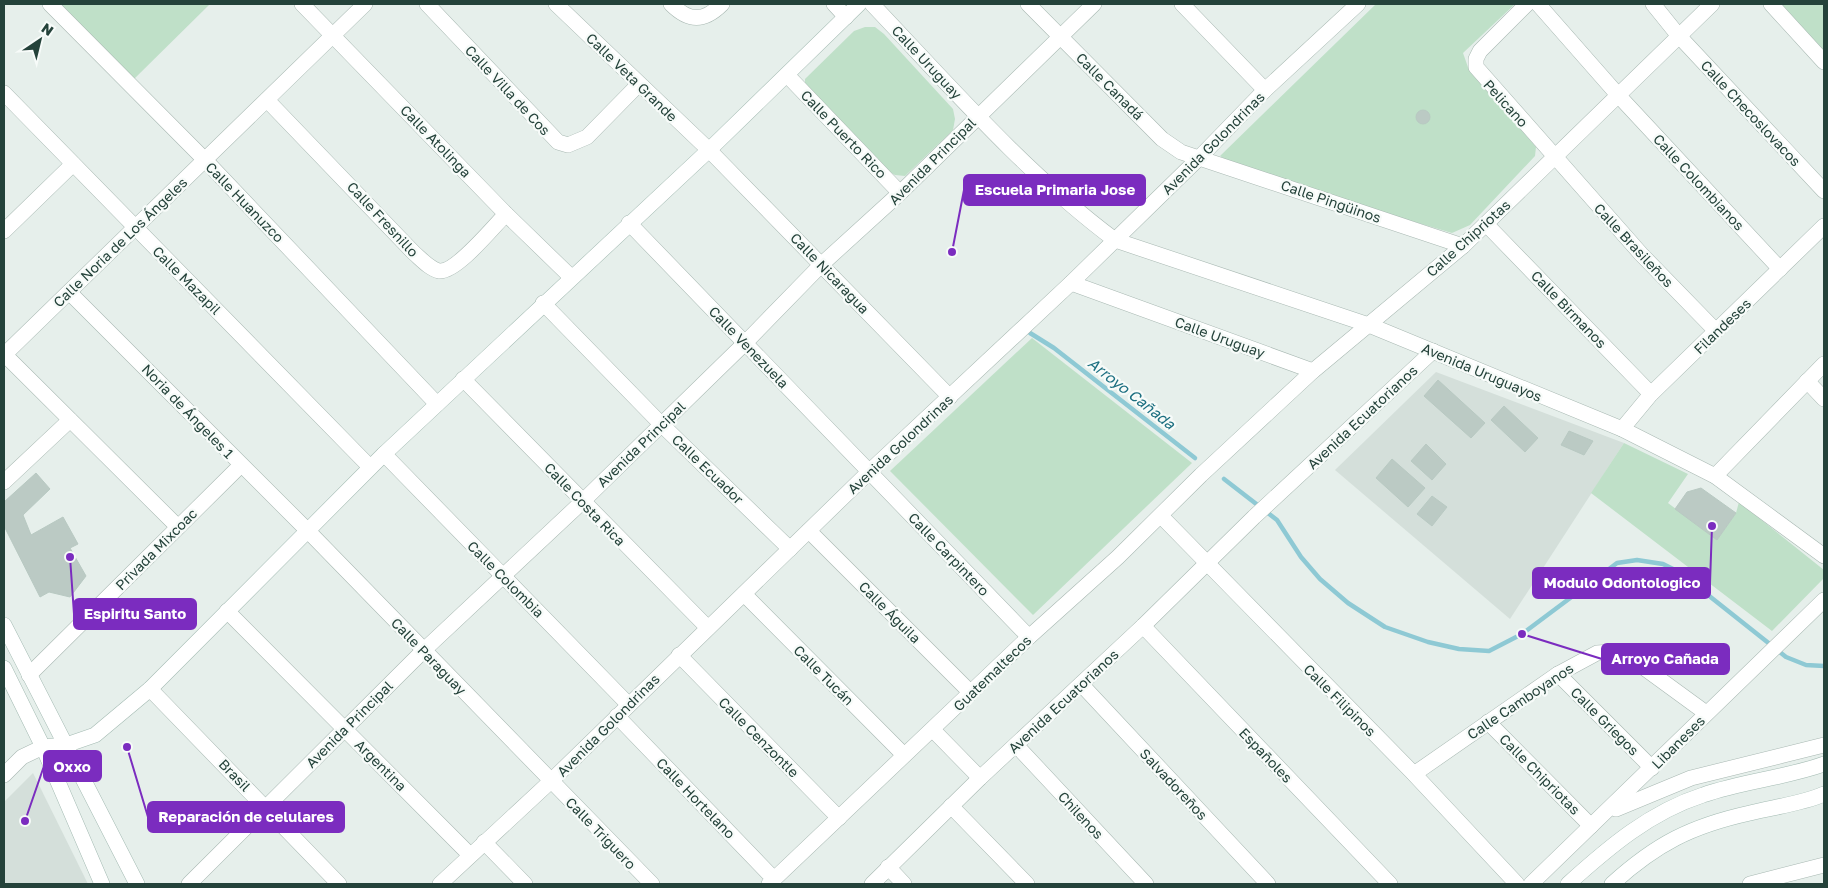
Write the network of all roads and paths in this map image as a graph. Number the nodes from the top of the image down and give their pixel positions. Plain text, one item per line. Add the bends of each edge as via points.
1 (50, 4) edge
2 (302, 4) edge
3 (365, 4) edge
4 (427, 4) edge
5 (556, 4) edge
6 (671, 4) edge
7 (722, 4) edge
8 (834, 4) edge
9 (859, 4) edge
10 (872, 4) edge
11 (1028, 4) edge
12 (1094, 4) edge
13 (1182, 4) edge
14 (1527, 4) edge
15 (1538, 4) edge
16 (1653, 4) edge
17 (1712, 4) edge
18 (1771, 4) edge
19 (1350, 6) edge
20 (846, 17) junction
21 (1678, 35) junction
22 (333, 36) junction
23 (1060, 36) junction
24 (1824, 62) edge
25 (787, 75) junction
26 (639, 84) junction
27 (1265, 90) junction
28 (1618, 95) junction
29 (5, 98) edge
30 (267, 100) junction
31 (978, 116) junction
32 (709, 150) junction
33 (1554, 157) junction
34 (1199, 158) junction
35 (205, 160) junction
36 (73, 164) junction
37 (1824, 191) edge
38 (900, 193) junction
39 (506, 214) junction
40 (628, 223) junction
41 (1486, 224) junction
42 (1824, 226) edge
43 (136, 228) junction
44 (4, 231) edge
45 (1115, 240) junction
46 (1463, 246) junction
47 (822, 264) junction
48 (1780, 269) junction
49 (571, 276) junction
50 (1071, 283) junction
51 (69, 292) junction
52 (543, 303) junction
53 (1369, 325) junction
54 (1716, 331) junction
55 (745, 343) junction
56 (1434, 351) junction
57 (4, 354) edge
58 (1824, 364) edge
59 (1313, 371) junction
60 (464, 379) junction
61 (1807, 381) junction
62 (1651, 394) junction
63 (950, 397) junction
64 (1824, 399) edge
65 (437, 404) junction
66 (70, 420) junction
67 (661, 424) junction
68 (1622, 429) junction
69 (384, 454) junction
70 (1215, 462) joint
71 (241, 465) junction
72 (370, 468) junction
73 (870, 471) junction
74 (1715, 476) junction
75 (4, 482) edge
76 (582, 502) junction
77 (1162, 516) junction
78 (178, 527) junction
79 (308, 531) junction
80 (809, 531) junction
81 (790, 549) junction
82 (1824, 556) edge
83 (1206, 563) junction
84 (503, 578) junction
85 (744, 594) junction
86 (1824, 600) edge
87 (227, 611) junction
88 (4, 625) edge
89 (1143, 626) junction
90 (708, 628) junction
91 (1029, 637) junction
92 (423, 650) junction
93 (679, 656) junction
94 (4, 668) edge
95 (1558, 674) junction
96 (29, 675) junction
97 (1081, 684) junction
98 (150, 689) junction
99 (970, 693) junction
100 (628, 704) junction
101 (1706, 713) junction
102 (617, 716) junction
103 (1488, 722) junction
104 (344, 728) junction
105 (933, 730) junction
106 (66, 745) junction
107 (1016, 745) junction
108 (1824, 745) edge
109 (43, 747) junction
110 (904, 755) junction
111 (1824, 764) edge
112 (1652, 768) junction
113 (1414, 774) junction
114 (4, 775) edge
115 (980, 778) junction
116 (551, 781) junction
117 (1824, 794) edge
118 (951, 806) junction
119 (266, 808) junction
120 (1603, 815) junction
121 (840, 818) junction
122 (1591, 826) junction
123 (484, 842) junction
124 (470, 855) junction
125 (1824, 865) edge
126 (888, 867) junction
127 (772, 882) edge
128 (102, 884) edge
129 (136, 884) edge
130 (190, 884) edge
131 (339, 884) edge
132 (440, 884) edge
133 (525, 884) edge
134 (652, 884) edge
135 (872, 884) edge
136 (904, 884) edge
137 (1027, 884) edge
138 (1146, 884) edge
139 (1268, 884) edge
140 (1390, 884) edge
141 (1517, 884) edge
142 (1531, 884) edge
143 (1568, 884) edge
144 (1612, 884) edge
145 (1750, 884) edge

1 - 35 street, Calle Huanuzco
2 - 22 street, Calle Atolinga
3 - 22 street, Calle Noria de Los Ángeles
4 - 26 street, Calle Villa de Cos via 558,142 568,145 587,137
5 - 26 street, Calle Veta Grande
6 - 7 street via 686,16 696,19 708,16
8 - 20 street
9 - 20 street
10 - 31 street, Calle Uruguay
11 - 23 street, Calle Canadá
12 - 23 street, Avenida Principal
13 - 27 street
14 - 33 street, Pelicano via 1480,50 1476,67
15 - 28 street, Calle Colombianos
16 - 21 street, Calle Checoslovacos
17 - 21 street, Calle Chipriotas
18 - 24 street
19 - 27 street, Avenida Golondrinas
20 - 25 street
21 - 28 street, Calle Chipriotas
21 - 37 street, Calle Checoslovacos
22 - 30 street, Calle Noria de Los Ángeles
22 - 39 street, Calle Atolinga
23 - 31 street, Avenida Principal
23 - 34 street, Calle Canadá via 1162,139
25 - 32 street
25 - 38 street, Calle Puerto Rico
26 - 32 street, Calle Veta Grande
27 - 34 street, Avenida Golondrinas
28 - 33 street, Calle Chipriotas
28 - 48 street, Calle Colombianos
29 - 36 street, Calle Mazapil
30 - 35 street, Calle Noria de Los Ángeles
30 - 39 street, Calle Fresnillo via 427,264 440,270 450,268
31 - 38 street, Avenida Principal
31 - 45 street, Calle Uruguay via 1081,215
32 - 40 street
32 - 47 street, Calle Nicaragua
33 - 41 street, Calle Chipriotas
33 - 54 street, Calle Brasileños
34 - 45 street, Avenida Golondrinas
34 - 46 street, Calle Pingüinos
35 - 43 street, Calle Noria de Los Ángeles
35 - 65 street, Calle Huanuzco
36 - 43 street, Calle Mazapil
36 - 44 street
38 - 47 street, Avenida Principal
39 - 49 street, Calle Atolinga
40 - 49 street
40 - 55 street, Calle Venezuela
41 - 46 street, Calle Chipriotas
41 - 62 street, Calle Birmanos
42 - 48 street, Filandeses
43 - 51 street, Calle Noria de Los Ángeles
43 - 72 street, Calle Mazapil
45 - 50 street, Avenida Golondrinas
45 - 53 street, Avenida Uruguayos
46 - 53 street, Calle Chipriotas
47 - 55 street, Avenida Principal
47 - 63 street, Calle Nicaragua
48 - 54 street, Filandeses
49 - 52 street
50 - 59 street, Calle Uruguay
50 - 63 street, Avenida Golondrinas
51 - 57 street, Calle Noria de Los Ángeles
51 - 71 street, Noria de Ángeles 1
52 - 60 street
52 - 67 street, Calle Ecuador
53 - 56 street, Avenida Uruguayos
53 - 59 street, Calle Chipriotas
54 - 62 street, Filandeses
55 - 67 street, Avenida Principal
55 - 73 street, Calle Venezuela
56 - 68 street, Avenida Uruguayos
56 - 83 street, Avenida Ecuatorianos
57 - 66 street
58 - 61 street
59 - 70 street, Calle Chipriotas
60 - 65 street
60 - 76 street, Calle Costa Rica
61 - 64 street
61 - 74 street
62 - 68 street, Filandeses
63 - 73 street, Avenida Golondrinas
65 - 69 street
66 - 75 street
66 - 78 street
67 - 76 street, Avenida Principal
67 - 81 street, Calle Ecuador
68 - 74 street, Avenida Uruguayos
69 - 72 street
69 - 84 street, Calle Colombia
70 - 77 street, Guatemaltecos
71 - 78 street, Privada Mixcoac
71 - 79 street, Noria de Ángeles 1
72 - 79 street
73 - 80 street, Avenida Golondrinas
73 - 91 street, Calle Carpintero
74 - 82 street, Avenida Uruguayos
76 - 84 street, Avenida Principal
76 - 90 street, Calle Costa Rica
77 - 83 street, Calle Filipinos
77 - 91 street, Guatemaltecos
78 - 96 street, Privada Mixcoac
79 - 87 street
79 - 92 street, Calle Paraguay
80 - 81 street, Avenida Golondrinas
80 - 99 street, Calle Águila
81 - 85 street, Avenida Golondrinas
83 - 89 street, Avenida Ecuatorianos
83 - 113 street, Calle Filipinos
84 - 92 street, Avenida Principal
84 - 100 street, Calle Colombia
85 - 90 street, Avenida Golondrinas
85 - 110 street, Calle Tucán
86 - 101 street, Libaneses
87 - 98 street
87 - 104 street, Argentina
88 - 96 street
89 - 97 street, Avenida Ecuatorianos
89 - 140 street, Españoles
90 - 93 street, Avenida Golondrinas
91 - 99 street, Guatemaltecos
92 - 104 street, Avenida Principal
92 - 116 street, Calle Paraguay
93 - 100 street, Avenida Golondrinas
93 - 121 street, Calle Cenzontle
94 - 109 street
95 - 101 street, Calle Camboyanos via 1597,653 1612,652 1632,659
95 - 103 street, Calle Camboyanos
95 - 112 street, Calle Griegos
96 - 106 street
97 - 107 street, Avenida Ecuatorianos
97 - 139 street, Salvadoreños
98 - 106 street via 108,726 81,741
98 - 119 street, Brasil
99 - 105 street, Guatemaltecos
100 - 102 street, Avenida Golondrinas
101 - 112 street, Libaneses
102 - 116 street, Avenida Golondrinas
102 - 127 street, Calle Hortelano
103 - 113 street, Calle Camboyanos
103 - 122 street, Calle Chipriotas
104 - 119 street, Avenida Principal
104 - 124 street, Argentina
105 - 110 street, Guatemaltecos
105 - 115 street
106 - 109 street
106 - 129 street
107 - 115 street, Avenida Ecuatorianos
107 - 138 street, Chilenos
108 - 120 street via 1691,778
109 - 114 street via 22,757
109 - 128 street
110 - 121 street, Guatemaltecos
111 - 143 street via 1703,794 1673,806 1618,840
112 - 120 street, Libaneses
113 - 141 street, Calle Filipinos
115 - 118 street, Avenida Ecuatorianos
116 - 123 street, Avenida Golondrinas
116 - 134 street, Calle Triguero
117 - 144 street via 1715,821 1688,831 1658,846
118 - 126 street, Avenida Ecuatorianos
118 - 137 street
119 - 130 street, Avenida Principal
119 - 131 street, Brasil
120 - 122 street, Libaneses
121 - 127 street, Guatemaltecos
122 - 142 street, Libaneses
123 - 124 street, Avenida Golondrinas
123 - 133 street
124 - 132 street, Avenida Golondrinas
125 - 145 street
126 - 135 street, Avenida Ecuatorianos
126 - 136 street

